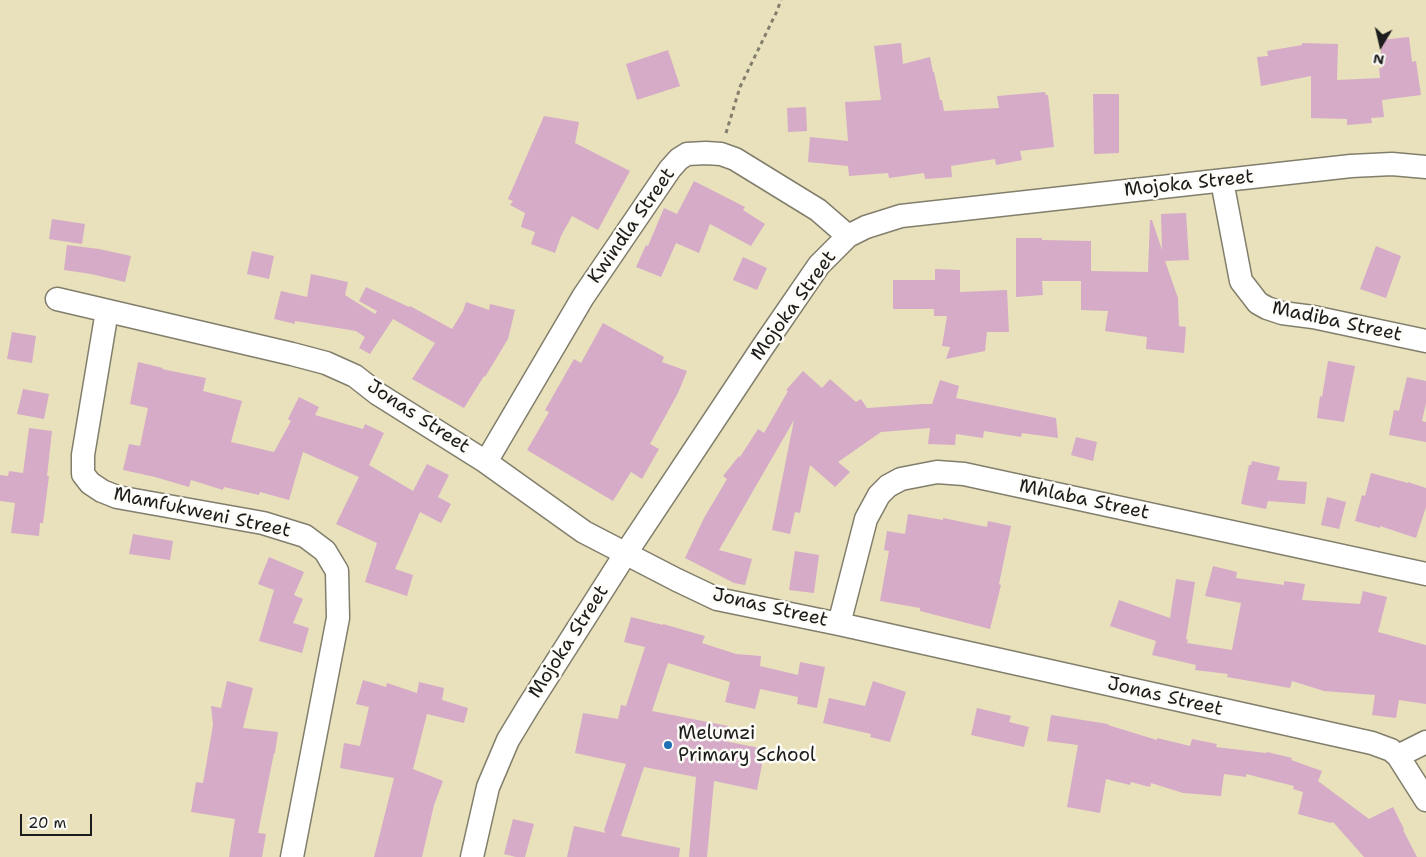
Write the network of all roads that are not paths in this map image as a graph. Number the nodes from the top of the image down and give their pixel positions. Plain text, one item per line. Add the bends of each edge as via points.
1 (1426, 167) edge
2 (1222, 181) junction
3 (848, 236) junction
4 (57, 299) dead end
5 (107, 311) junction
6 (1426, 341) edge
7 (486, 462) junction
8 (626, 553) junction
9 (1426, 574) edge
10 (839, 624) junction
11 (1426, 742) edge
12 (1398, 756) junction
13 (1426, 800) edge
14 (292, 857) edge
15 (472, 857) edge

1 - 2 street, Mojoka Street via 1392,164 1351,166
2 - 3 street, Mojoka Street via 901,216
2 - 6 street, Madiba Street via 1241,281 1258,303 1282,313
3 - 7 street, Kwindla Street via 818,210 735,159 721,154 687,154 670,169 583,297
3 - 8 street, Mojoka Street via 819,265
4 - 5 street, Jonas Street
5 - 7 street, Jonas Street via 326,364 356,376 378,394
5 - 14 street, Mamfukweni Street via 83,455 83,474 90,483 117,497 263,523 305,536 325,551 336,571 338,618
7 - 8 street, Jonas Street via 584,532
8 - 10 street, Jonas Street via 717,599
8 - 15 street, Mojoka Street via 508,740 488,787
9 - 10 street, Mhlaba Street via 983,478 937,472 901,479 879,495 866,519
10 - 12 street, Jonas Street via 1348,737 1378,745
11 - 12 street
12 - 13 street, Jonas Street

